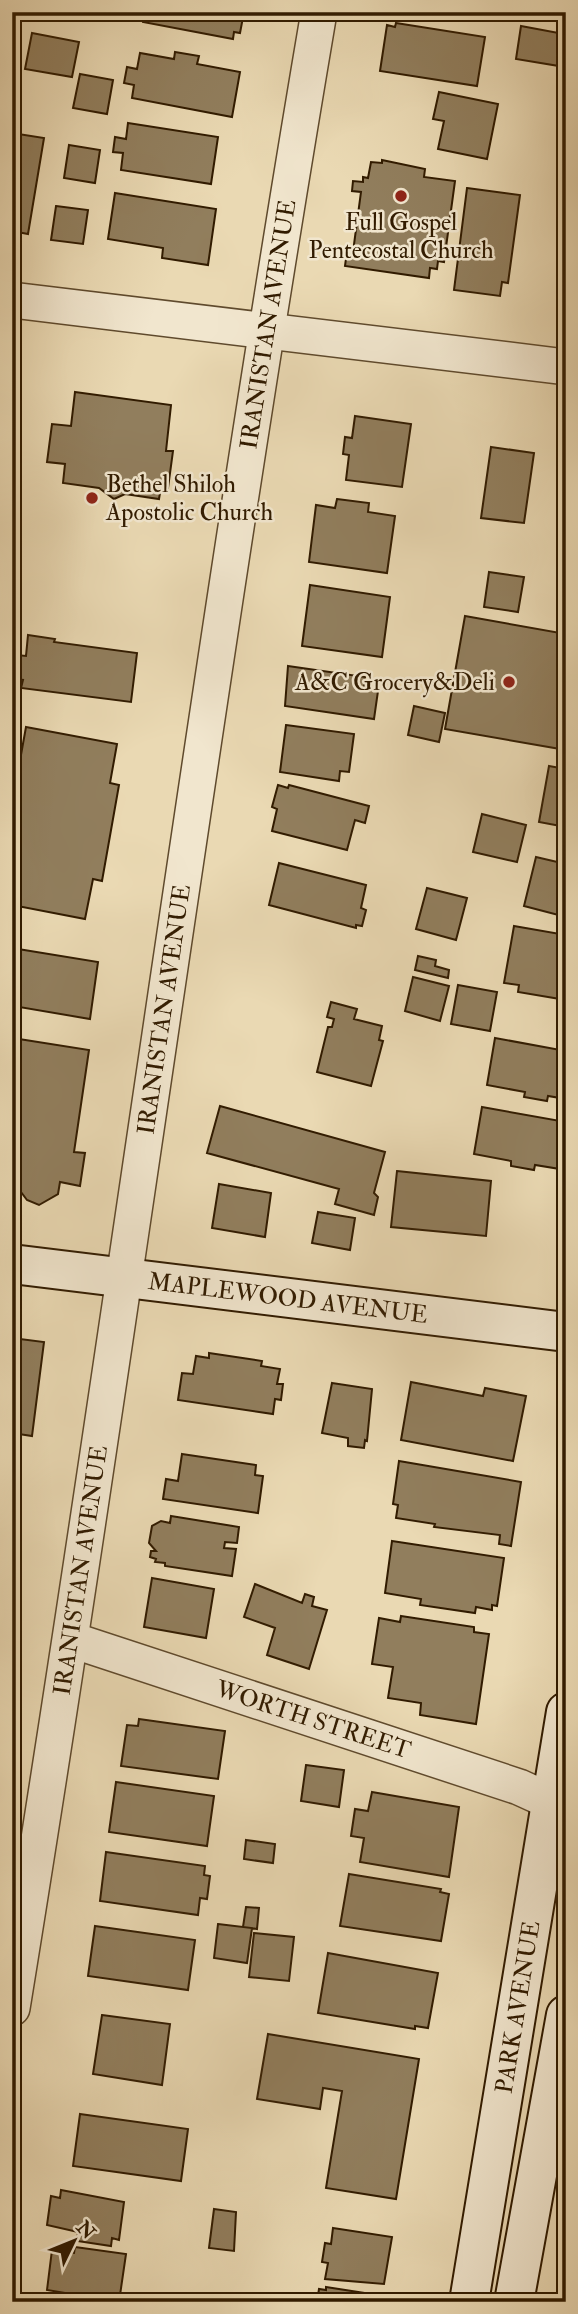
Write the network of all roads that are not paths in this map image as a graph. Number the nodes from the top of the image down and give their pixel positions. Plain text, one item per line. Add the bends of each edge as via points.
1 (319, 12) edge
2 (12, 300) edge
3 (265, 331) junction
4 (566, 367) edge
5 (12, 1264) edge
6 (127, 1278) junction
7 (566, 1332) edge
8 (72, 1640) junction
9 (566, 1712) edge
10 (559, 1805) edge
11 (12, 2008) edge
12 (566, 2015) edge
13 (469, 2302) edge
14 (514, 2302) edge

1 - 3 street, IRANISTAN AVENUE
2 - 3 street
3 - 4 street
3 - 6 street, IRANISTAN AVENUE
5 - 6 main road, MAPLEWOOD AVENUE
6 - 7 main road, MAPLEWOOD AVENUE
6 - 8 street, IRANISTAN AVENUE
8 - 10 street, WORTH STREET via 519,1787
8 - 11 street, IRANISTAN AVENUE
9 - 10 main road, PARK AVENUE
10 - 13 main road, PARK AVENUE
12 - 14 main road, PARK AVENUE

